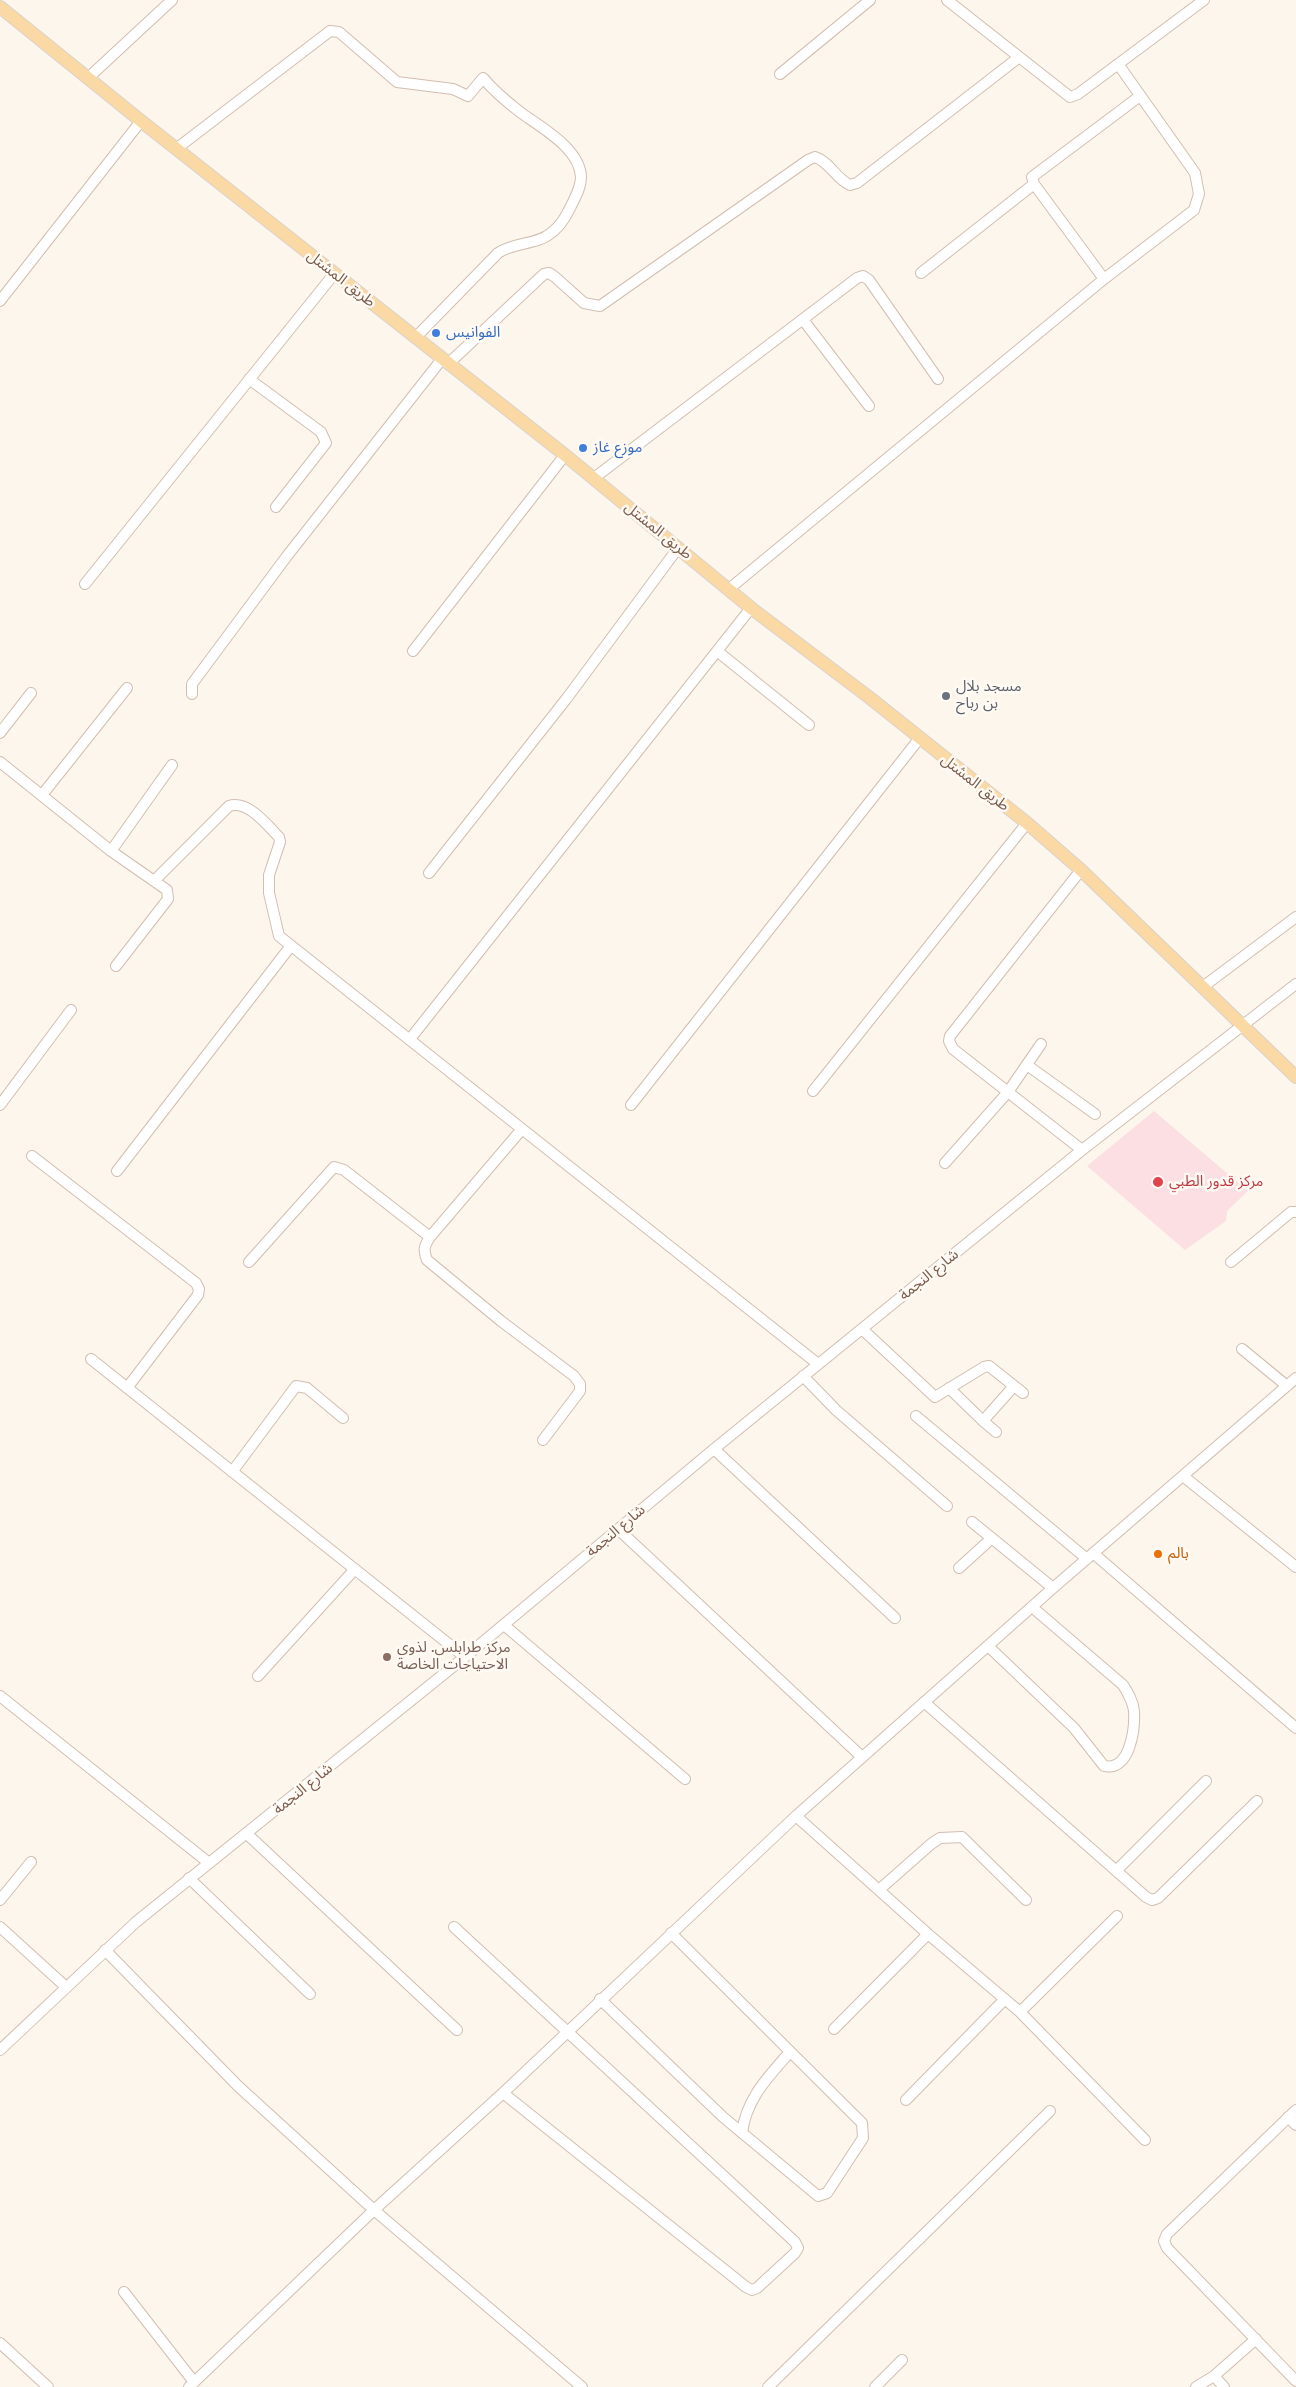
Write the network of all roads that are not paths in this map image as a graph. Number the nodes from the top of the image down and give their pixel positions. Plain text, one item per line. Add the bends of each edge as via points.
1 (172, 0) edge
2 (870, 0) edge
3 (947, 0) edge
4 (1204, 0) edge
5 (0, 7) edge
6 (1018, 58) junction
7 (1118, 64) junction
8 (780, 74) dead end
9 (88, 78) junction
10 (1140, 96) junction
11 (141, 121) junction
12 (176, 149) junction
13 (1034, 184) junction
14 (921, 272) dead end
15 (334, 274) junction
16 (1104, 279) junction
17 (0, 301) edge
18 (804, 321) junction
19 (415, 338) junction
20 (445, 361) junction
21 (249, 379) junction
22 (938, 379) dead end
23 (869, 406) dead end
24 (565, 455) junction
25 (594, 478) junction
26 (276, 507) dead end
27 (678, 548) junction
28 (85, 584) dead end
29 (729, 589) junction
30 (751, 608) junction
31 (414, 651) dead end
32 (716, 652) junction
33 (127, 688) dead end
34 (31, 693) dead end
35 (192, 694) dead end
36 (810, 725) dead end
37 (0, 733) edge
38 (919, 739) junction
39 (0, 762) edge
40 (172, 765) dead end
41 (42, 795) junction
42 (1027, 823) junction
43 (111, 851) junction
44 (1081, 870) junction
45 (429, 873) dead end
46 (155, 880) junction
47 (1296, 917) edge
48 (290, 947) junction
49 (116, 966) dead end
50 (1296, 984) edge
51 (1204, 986) junction
52 (71, 1010) dead end
53 (1242, 1026) junction
54 (410, 1039) junction
55 (1041, 1044) dead end
56 (1027, 1066) junction
57 (1296, 1077) edge
58 (813, 1091) dead end
59 (1008, 1092) junction
60 (0, 1105) edge
61 (630, 1105) dead end
62 (1095, 1114) dead end
63 (522, 1129) junction
64 (1082, 1150) junction
65 (32, 1156) dead end
66 (945, 1163) dead end
67 (117, 1171) dead end
68 (1296, 1212) edge
69 (430, 1237) junction
70 (249, 1262) dead end
71 (1231, 1262) dead end
72 (862, 1329) junction
73 (1242, 1349) dead end
74 (91, 1358) dead end
75 (818, 1364) junction
76 (803, 1376) junction
77 (1296, 1378) edge
78 (1014, 1386) junction
79 (1287, 1386) junction
80 (127, 1388) junction
81 (949, 1388) junction
82 (1023, 1393) dead end
83 (916, 1416) dead end
84 (343, 1418) dead end
85 (982, 1421) junction
86 (996, 1432) dead end
87 (544, 1440) dead end
88 (714, 1449) junction
89 (232, 1472) junction
90 (1183, 1476) junction
91 (947, 1506) dead end
92 (972, 1522) dead end
93 (618, 1530) junction
94 (992, 1538) junction
95 (1090, 1556) junction
96 (1296, 1567) edge
97 (959, 1568) dead end
98 (355, 1569) junction
99 (1053, 1588) junction
100 (1032, 1607) junction
101 (895, 1618) dead end
102 (504, 1625) junction
103 (988, 1646) junction
104 (465, 1657) junction
105 (258, 1676) dead end
106 (0, 1696) edge
107 (924, 1702) junction
108 (1296, 1728) edge
109 (862, 1757) junction
110 (685, 1780) dead end
111 (1206, 1781) dead end
112 (1257, 1802) dead end
113 (796, 1816) junction
114 (247, 1834) junction
115 (30, 1862) dead end
116 (209, 1863) junction
117 (1116, 1871) junction
118 (189, 1878) junction
119 (880, 1889) junction
120 (0, 1900) edge
121 (1026, 1900) dead end
122 (1118, 1916) dead end
123 (0, 1927) edge
124 (454, 1927) dead end
125 (671, 1933) junction
126 (928, 1934) junction
127 (105, 1950) junction
128 (66, 1987) junction
129 (310, 1994) dead end
130 (600, 1999) junction
131 (1005, 1999) junction
132 (1020, 2012) junction
133 (834, 2029) dead end
134 (457, 2030) dead end
135 (568, 2030) junction
136 (0, 2050) edge
137 (790, 2052) junction
138 (503, 2093) junction
139 (906, 2100) dead end
140 (1296, 2110) edge
141 (1050, 2111) dead end
142 (1288, 2118) junction
143 (1296, 2125) edge
144 (742, 2133) junction
145 (1145, 2140) dead end
146 (374, 2210) junction
147 (124, 2292) dead end
148 (1256, 2339) junction
149 (0, 2343) edge
150 (902, 2360) dead end
151 (1214, 2376) junction
152 (1296, 2381) edge
153 (191, 2384) edge
154 (48, 2387) edge
155 (582, 2387) edge
156 (768, 2387) edge
157 (875, 2387) edge
158 (1196, 2387) edge
159 (1224, 2387) edge

1 - 9 street
2 - 8 street
3 - 6 street
4 - 7 street
5 - 9 main road, طريق المشتل
6 - 7 street via 1070,97
6 - 20 street via 857,182 850,185 844,182 822,159 808,160 600,306 584,303 555,277 544,274
7 - 10 street
9 - 11 main road, طريق المشتل
10 - 13 street via 1032,177
10 - 16 street via 1195,173 1197,202 1194,210
11 - 12 main road, طريق المشتل
11 - 17 street
12 - 15 main road, طريق المشتل
12 - 19 street via 330,31 339,32 397,82 453,88 468,96 483,78 567,148 581,176 580,188 558,227 549,235 506,247 498,253
13 - 14 street
13 - 16 street
15 - 19 main road, طريق المشتل
15 - 21 street
16 - 29 street
18 - 22 street via 863,276
18 - 23 street
18 - 25 street
19 - 20 main road, طريق المشتل
20 - 24 main road, طريق المشتل
20 - 35 street via 287,556 192,684
21 - 26 street via 321,432 326,442
21 - 28 street
24 - 25 main road, طريق المشتل
24 - 31 street
25 - 27 main road, طريق المشتل
27 - 29 main road, طريق المشتل
27 - 45 street via 567,698
29 - 30 main road, طريق المشتل
30 - 32 street
30 - 38 main road, طريق المشتل
32 - 36 street
32 - 54 street
33 - 41 street
34 - 37 street
38 - 42 main road, طريق المشتل
38 - 61 street
39 - 41 street
40 - 43 street
41 - 43 street
42 - 44 main road, طريق المشتل
42 - 58 street
43 - 46 street
44 - 51 main road, طريق المشتل
44 - 59 street via 950,1036 952,1049
46 - 48 street via 229,806 242,805 279,837 268,875 279,936
46 - 49 street via 166,890 168,900
47 - 51 street
48 - 54 street
48 - 67 street
50 - 53 street, شارع النجمة
51 - 53 main road, طريق المشتل
52 - 60 street
53 - 57 main road, طريق المشتل
53 - 64 street, شارع النجمة
54 - 63 street
55 - 56 street
56 - 59 street
56 - 62 street
59 - 64 street
59 - 66 street
63 - 69 street
63 - 75 street
64 - 72 street, شارع النجمة
65 - 80 street via 199,1289 198,1295
68 - 71 street via 1291,1212
69 - 70 street via 344,1170 334,1167
69 - 87 street via 424,1246 427,1260 580,1384 580,1391
72 - 75 street, شارع النجمة
72 - 81 street via 935,1397
73 - 79 street
74 - 80 street
75 - 76 street, شارع النجمة
76 - 88 street, شارع النجمة
76 - 91 street via 836,1410
77 - 79 street
78 - 81 street via 989,1366
78 - 82 street
78 - 85 street
79 - 90 street
80 - 89 street
81 - 85 street
83 - 95 street
84 - 89 street via 306,1388 296,1386
85 - 86 street
88 - 93 street, شارع النجمة
88 - 101 street
89 - 98 street
90 - 95 street
90 - 96 street
92 - 94 street
93 - 102 street, شارع النجمة
93 - 109 street
94 - 97 street
94 - 99 street
95 - 99 street
95 - 108 street
98 - 104 street
98 - 105 street
99 - 100 street
100 - 103 street
100 - 103 street via 1123,1685 1129,1694 1134,1709 1132,1737 1126,1755 1118,1764 1110,1768 1104,1766 1074,1728
102 - 104 street, شارع النجمة
102 - 110 street
103 - 107 street
104 - 114 street, شارع النجمة
106 - 116 street
107 - 109 street
107 - 117 street
109 - 113 street
111 - 117 street
112 - 117 street via 1158,1898 1146,1897
113 - 119 street
113 - 125 street
114 - 116 street, شارع النجمة
114 - 134 street
115 - 120 street
116 - 118 street, شارع النجمة
118 - 127 street, شارع النجمة
118 - 129 street
119 - 121 street via 936,1841 950,1836 962,1837
119 - 126 street
122 - 132 street
123 - 128 street
124 - 135 street
125 - 130 street
125 - 137 street
126 - 131 street
126 - 133 street
127 - 128 street, شارع النجمة
127 - 146 street via 238,2086
128 - 136 street, شارع النجمة
130 - 135 street
130 - 144 street
131 - 132 street
131 - 139 street
132 - 145 street
135 - 138 street
135 - 138 street via 795,2242 798,2248 795,2253 757,2288 746,2287
137 - 144 street via 755,2095 746,2112
137 - 144 street via 862,2123 863,2138 827,2193 818,2196
138 - 146 street
140 - 142 street
141 - 156 street
142 - 143 street
142 - 148 street via 1167,2234 1164,2241 1167,2248
146 - 153 street
146 - 155 street
147 - 153 street
148 - 151 street
148 - 152 street
149 - 154 street
150 - 157 street
151 - 158 street
151 - 159 street

